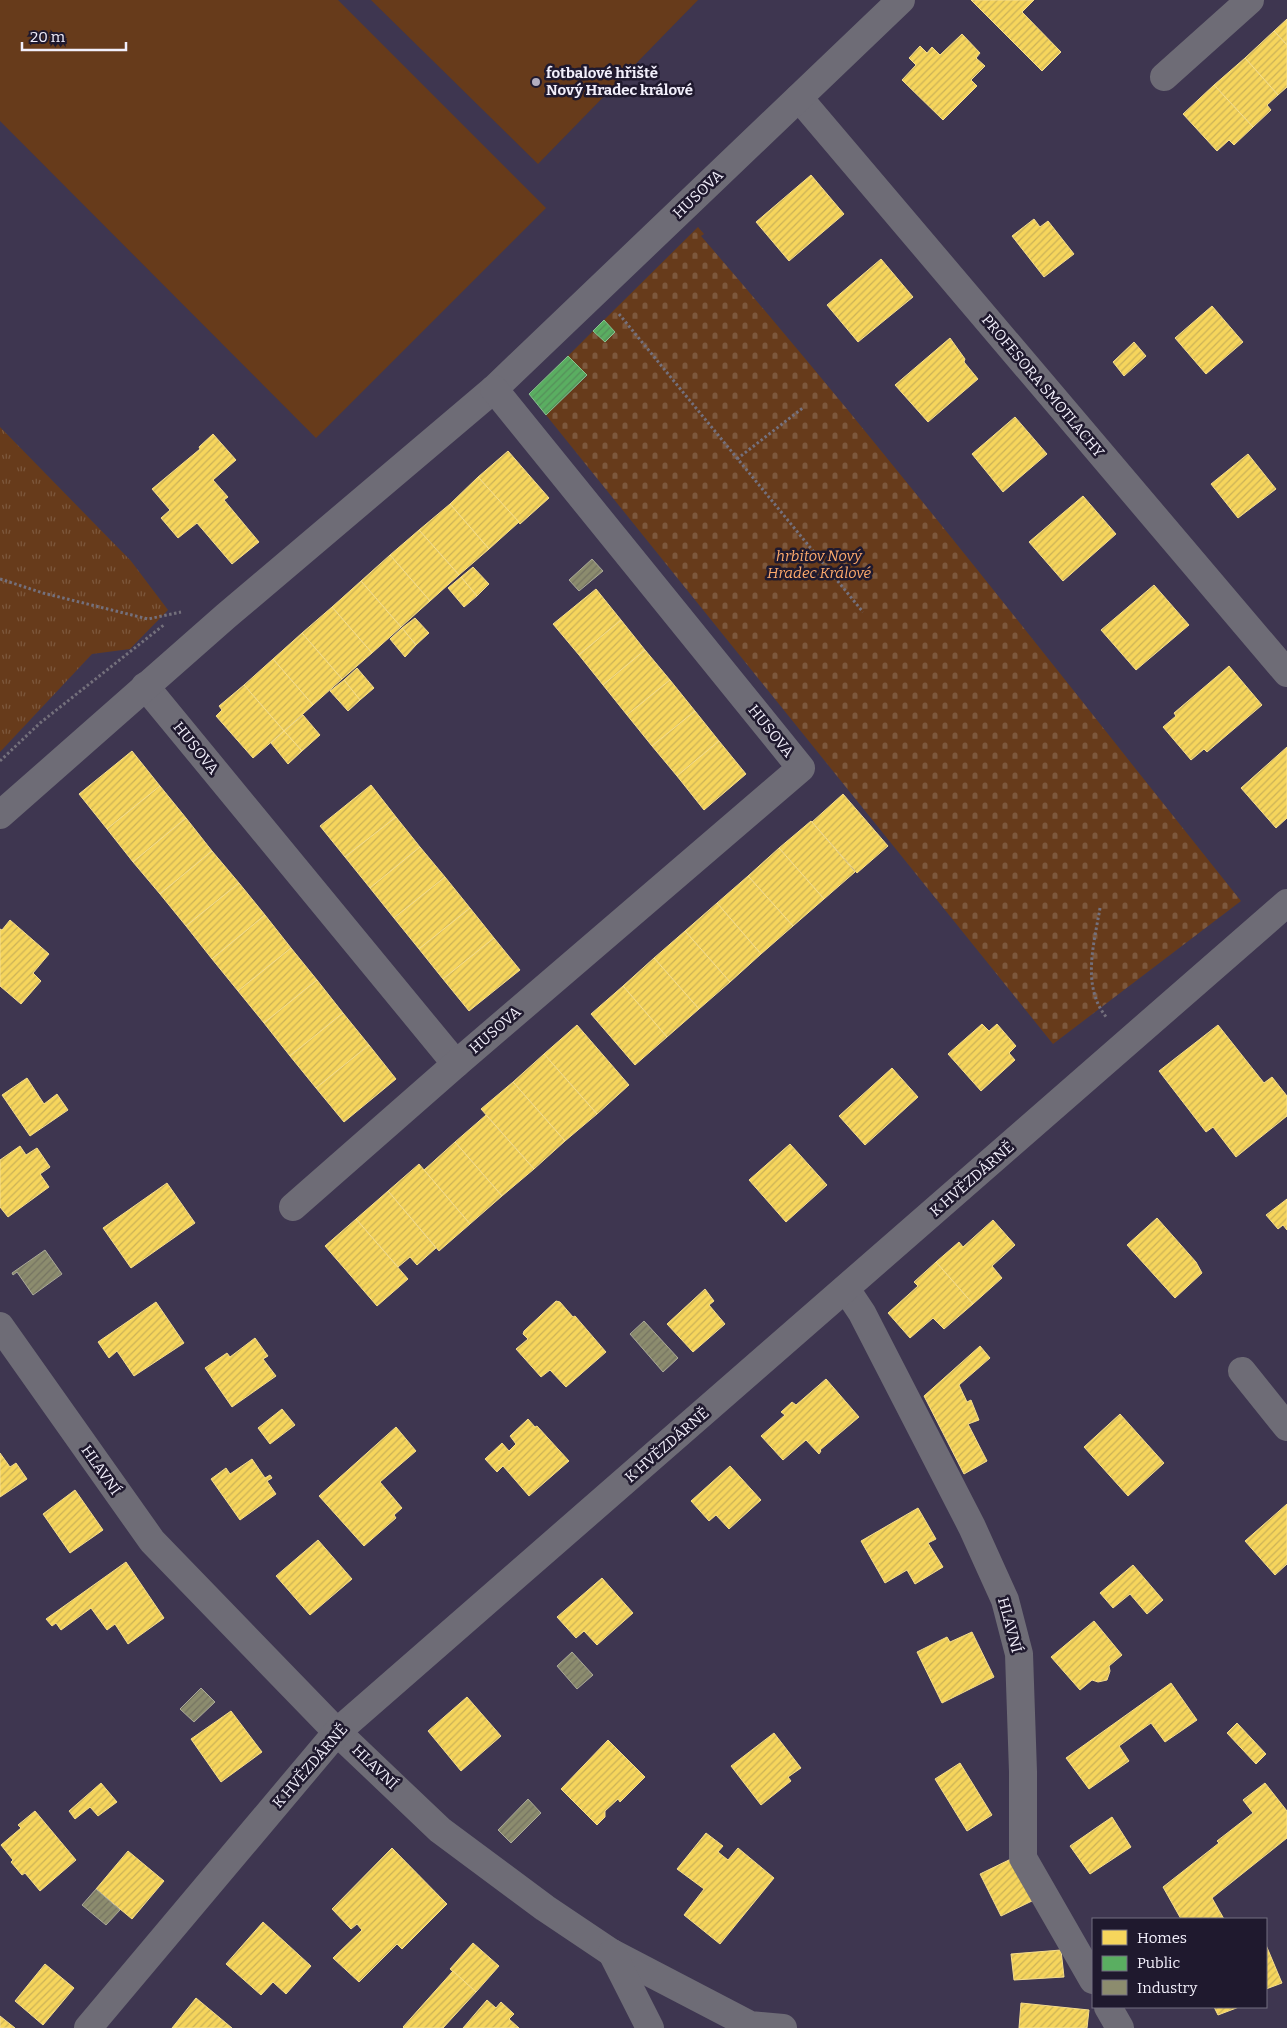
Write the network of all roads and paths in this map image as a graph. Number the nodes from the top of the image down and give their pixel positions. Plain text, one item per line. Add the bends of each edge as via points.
1 (901, 0) edge
2 (1250, 0) edge
3 (1164, 77) dead end
4 (799, 98) junction
5 (615, 309) dead end
6 (494, 388) junction
7 (804, 406) dead end
8 (737, 459) junction
9 (0, 579) edge
10 (180, 612) junction
11 (863, 612) dead end
12 (226, 616) junction
13 (173, 618) dead end
14 (166, 623) dead end
15 (1287, 673) edge
16 (145, 686) junction
17 (0, 761) edge
18 (0, 815) edge
19 (1287, 903) edge
20 (1100, 908) dead end
21 (1100, 1009) dead end
22 (456, 1064) junction
23 (293, 1207) dead end
24 (846, 1290) junction
25 (0, 1326) edge
26 (1242, 1371) dead end
27 (1287, 1428) edge
28 (337, 1732) junction
29 (612, 1953) junction
30 (1092, 1978) edge
31 (1109, 2008) edge
32 (749, 2026) edge
33 (88, 2028) edge
34 (650, 2028) edge
35 (783, 2028) edge
36 (1120, 2028) edge

1 - 4 street, HUSOVA
2 - 3 street
4 - 6 street, HUSOVA
4 - 15 street, PROFESORA SMOTLACHY
5 - 8 path
6 - 12 street, HUSOVA
6 - 22 street, HUSOVA via 801,768
7 - 8 path
8 - 11 path
9 - 10 path via 148,619
10 - 12 path
10 - 13 path
12 - 16 street, HUSOVA
14 - 17 path via 40,723
16 - 18 street, HUSOVA
16 - 22 street, HUSOVA
19 - 24 street, K HVĚZDÁRNĚ
20 - 21 path via 1091,981
22 - 23 street, HUSOVA
24 - 28 street, K HVĚZDÁRNĚ
24 - 30 street, HLAVNÍ via 862,1313 972,1527 1005,1600 1019,1654 1023,1858
25 - 28 street, HLAVNÍ via 152,1541
26 - 27 street
28 - 29 street, HLAVNÍ via 440,1830
28 - 33 street, K HVĚZDÁRNĚ
29 - 32 street, HLAVNÍ
29 - 34 street
31 - 36 street
32 - 35 street, HLAVNÍ

